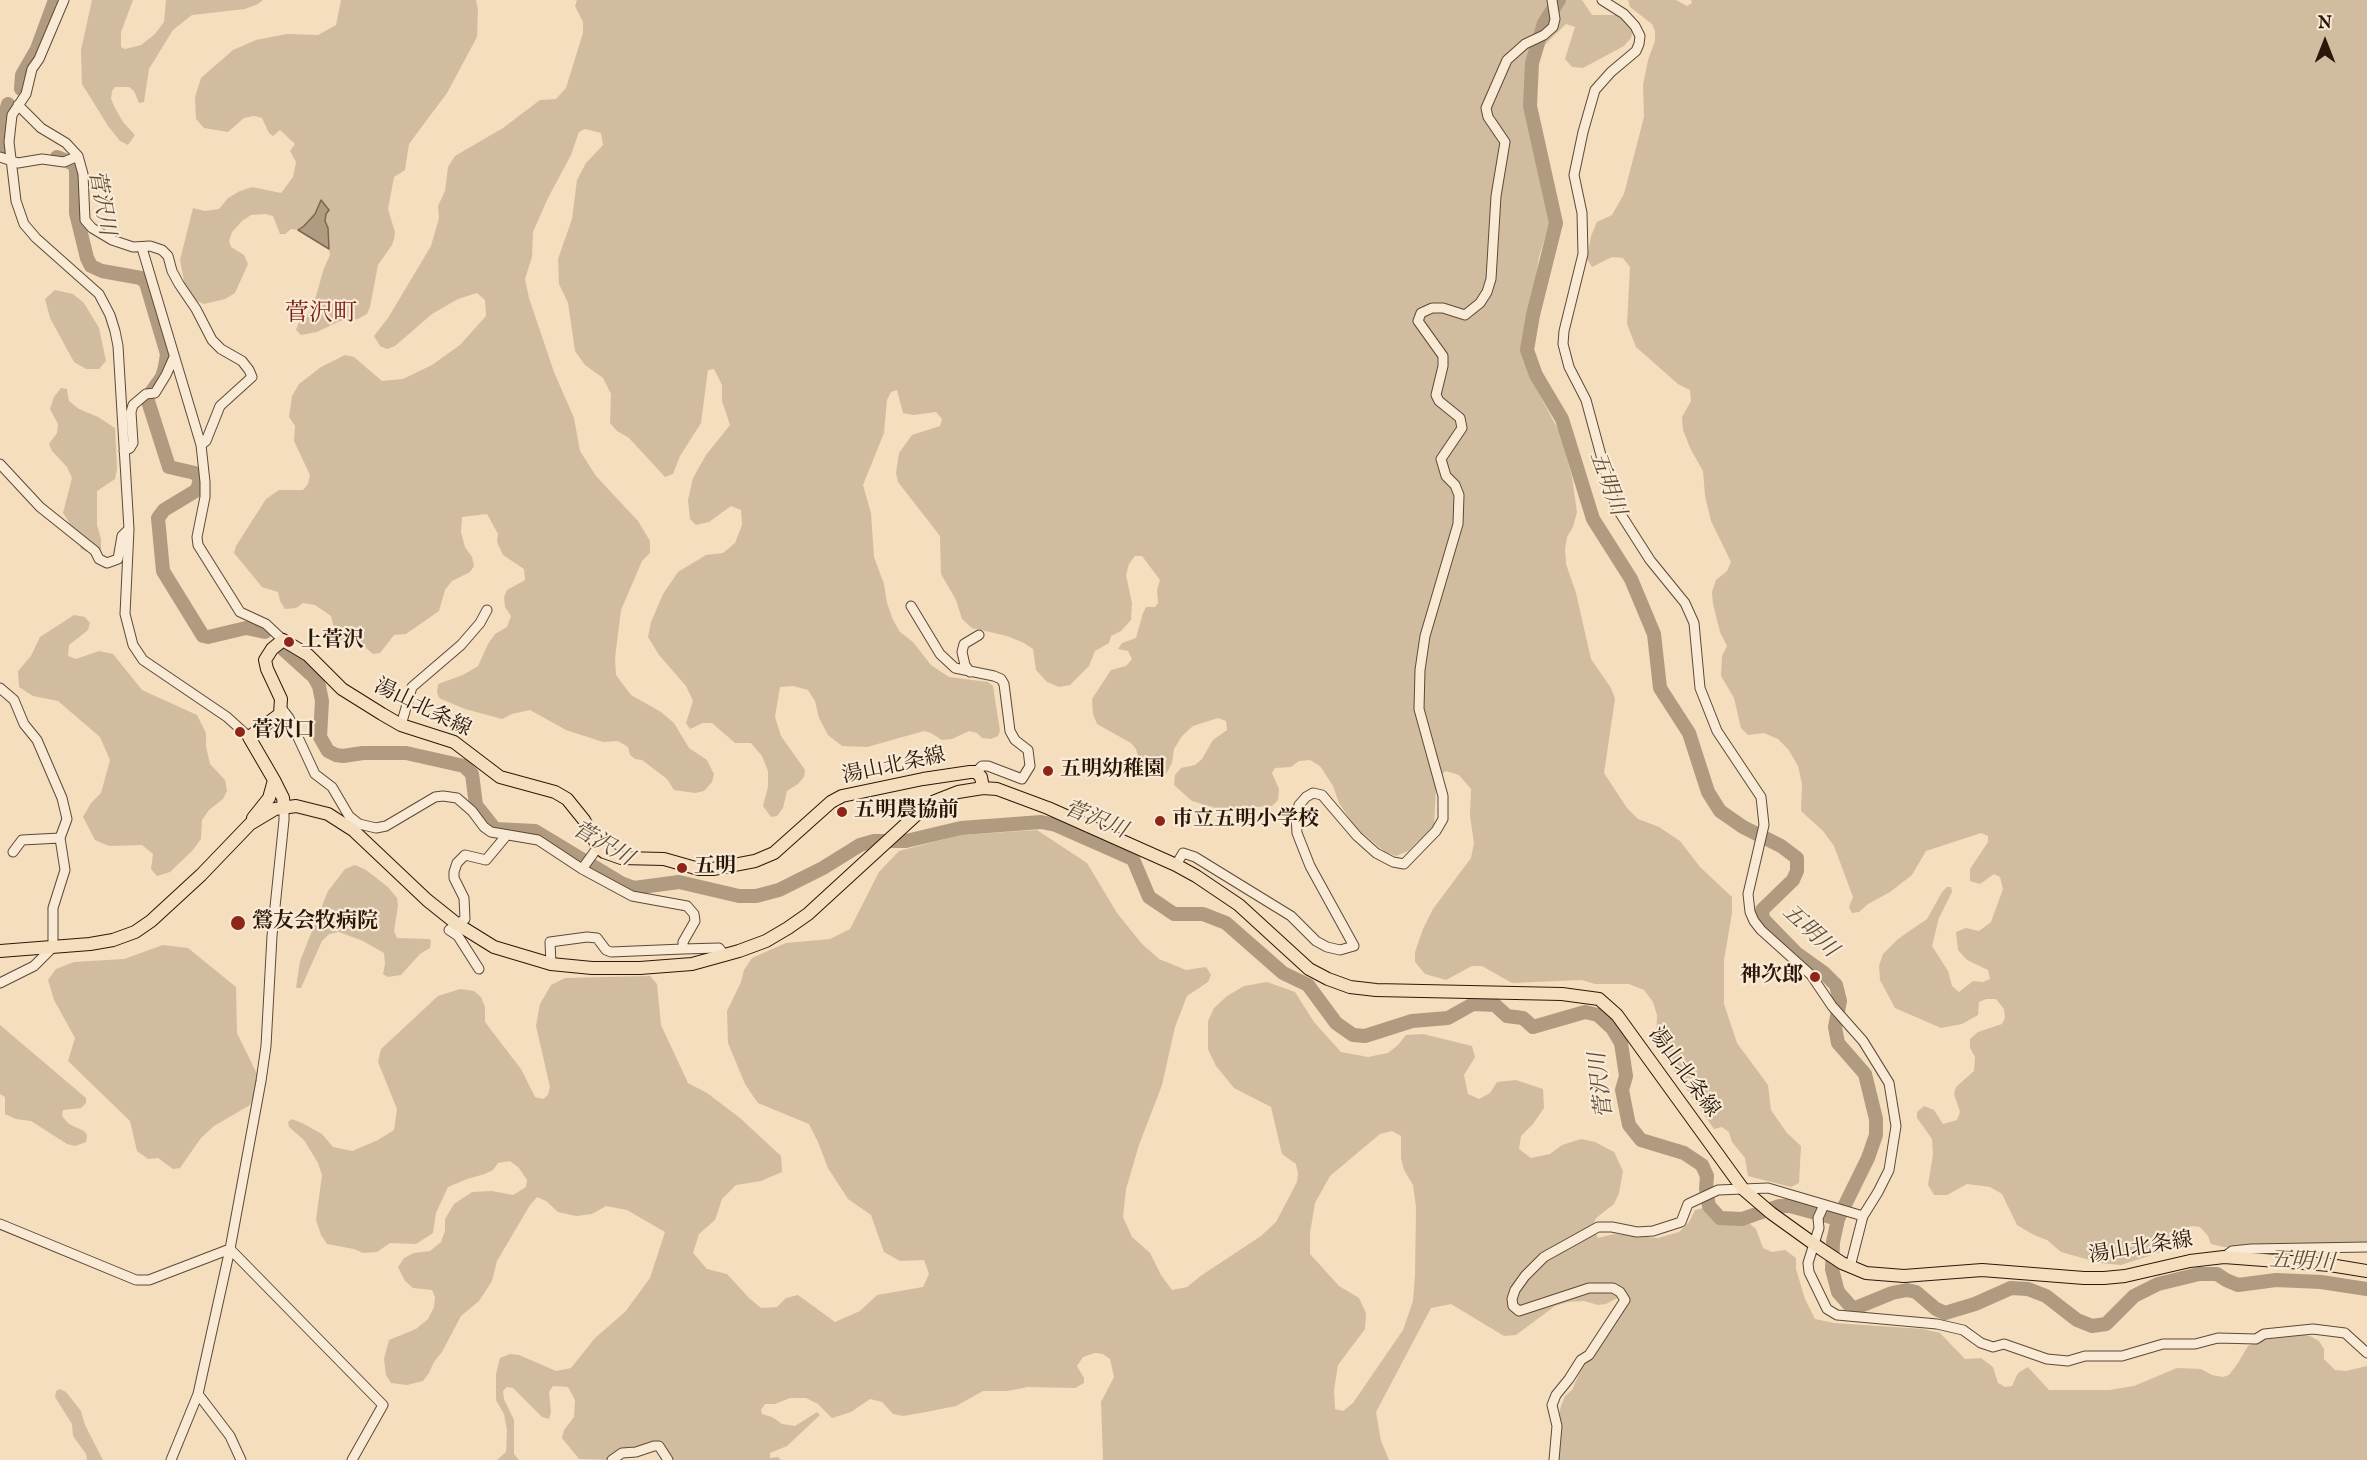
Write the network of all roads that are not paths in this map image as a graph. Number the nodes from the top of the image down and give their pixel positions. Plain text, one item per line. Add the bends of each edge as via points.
1 (64, 0) edge
2 (1552, 0) edge
3 (1602, 0) edge
4 (18, 105) junction
5 (0, 157) edge
6 (71, 159) junction
7 (11, 162) junction
8 (142, 248) junction
9 (174, 357) junction
10 (201, 445) junction
11 (124, 451) junction
12 (0, 464) edge
13 (129, 529) junction
14 (912, 606) dead end
15 (487, 610) dead end
16 (980, 635) dead end
17 (283, 640) junction
18 (970, 672) junction
19 (0, 687) edge
20 (282, 709) junction
21 (401, 725) junction
22 (249, 737) junction
23 (976, 772) junction
24 (274, 780) junction
25 (983, 788) junction
26 (284, 807) junction
27 (249, 824) junction
28 (506, 836) junction
29 (60, 838) junction
30 (595, 851) junction
31 (13, 852) dead end
32 (1176, 865) junction
33 (583, 867) junction
34 (457, 924) junction
35 (52, 947) junction
36 (683, 949) junction
37 (0, 951) edge
38 (725, 956) junction
39 (551, 964) junction
40 (479, 969) dead end
41 (0, 983) edge
42 (1743, 1189) junction
43 (1823, 1210) junction
44 (1863, 1216) junction
45 (0, 1224) edge
46 (1817, 1247) junction
47 (2367, 1247) edge
48 (230, 1249) junction
49 (2224, 1257) junction
50 (1846, 1265) junction
51 (2367, 1271) edge
52 (2367, 1353) edge
53 (198, 1395) junction
54 (171, 1460) edge
55 (242, 1460) edge
56 (352, 1460) edge
57 (612, 1460) edge
58 (668, 1460) edge
59 (1554, 1460) edge

1 - 4 street
2 - 32 street via 1553,27 1507,60 1486,108 1505,142 1496,196 1491,279 1486,292 1465,315 1432,308 1421,313 1418,321 1443,356 1436,395 1460,418 1462,428 1441,459 1446,476 1459,495 1458,524 1425,636 1420,670 1419,709 1443,796 1443,819 1404,864 1376,853 1357,837 1322,795 1313,793 1299,805 1297,833 1310,866 1354,946 1340,950 1316,941 1290,916 1195,857 1183,853
3 - 44 street via 1624,14 1640,36 1636,51 1595,90 1583,132 1574,175 1582,213 1583,254 1563,344 1569,367 1586,400 1612,496 1650,560 1686,603 1694,622 1700,688 1717,731 1761,796 1764,825 1748,894 1750,912 1761,930 1811,975 1879,1064 1889,1083 1896,1126 1889,1170
4 - 6 street via 41,128 66,143
4 - 7 street via 10,126
5 - 7 street
6 - 7 street
6 - 8 street via 83,174 85,220 112,240
7 - 11 street via 16,201 24,224 90,284 110,315 118,346
8 - 9 street
8 - 10 street via 156,247 168,256 172,271 212,340 242,361 252,376 220,406
9 - 10 street
9 - 11 street via 162,382 133,405 133,443
10 - 17 street via 205,497 198,545 240,612 266,624
11 - 13 street
12 - 13 street via 40,507 106,563 118,559 122,536
13 - 22 street via 124,614 133,645 143,660 227,717
14 - 18 street via 940,654 955,668
15 - 21 street via 461,645 412,687
16 - 18 street via 964,644 962,652
17 - 20 main road via 266,660
17 - 21 main road, 湯山北条線 via 308,655 342,689
18 - 23 street via 993,676 1004,684 1010,731 1028,750 1030,759 1027,774 1022,778 988,766
19 - 29 street via 14,700 24,724 37,740 62,798 67,819
20 - 22 main road
20 - 28 street via 315,774 332,788 349,816 359,824 386,826 443,796 457,798 484,827
21 - 30 main road, 湯山北条線 via 454,742 500,777 567,799 584,820
22 - 24 main road
23 - 25 main road, 湯山北条線
23 - 30 main road, 湯山北条線 via 842,796 774,853 755,861 699,869 664,859 621,858
24 - 26 main road
24 - 27 main road, 湯山北条線 via 269,798
25 - 32 main road, 湯山北条線 via 1012,794
25 - 38 main road, 湯山北条線 via 935,801 808,914 766,941
26 - 27 main road, 湯山北条線
26 - 34 main road, 湯山北条線 via 308,807 353,830
26 - 48 street via 266,1046
27 - 35 main road, 湯山北条線 via 201,875 135,932 102,942
28 - 33 street via 538,840
28 - 34 street via 486,860 465,855 457,863 454,878 466,908 465,919
29 - 31 street via 22,840
29 - 35 street via 65,870 52,908
30 - 33 street
32 - 42 main road, 湯山北条線 via 1239,905 1309,969 1350,987 1562,994 1599,999 1617,1015
33 - 36 street via 632,896 691,909 695,921
34 - 39 main road, 湯山北条線 via 494,947
34 - 40 street via 449,930 458,936
35 - 37 main road, 湯山北条線
35 - 41 street via 34,966
36 - 38 street via 719,948
36 - 39 street via 611,952 597,938 586,937 550,942
38 - 39 main road, 湯山北条線 via 692,964 640,968
42 - 43 street via 1768,1188
42 - 46 main road, 湯山北条線
42 - 59 street via 1718,1190 1688,1204 1681,1222 1653,1231 1637,1233 1598,1227 1544,1257 1525,1276 1512,1299 1519,1311 1589,1288 1612,1288 1625,1300 1589,1355 1556,1395 1552,1405 1557,1426
43 - 44 street
43 - 46 street
44 - 50 street
45 - 48 street via 136,1280 148,1280
46 - 50 main road, 湯山北条線
46 - 52 street via 1808,1263 1809,1272 1827,1309 1837,1315 1938,1324 1963,1330 1993,1347 2004,1344 2047,1359 2122,1356 2163,1344 2195,1344 2218,1338 2256,1339 2264,1334 2304,1329 2345,1333
47 - 49 street via 2245,1249
48 - 53 street
48 - 56 street via 383,1405
49 - 50 main road, 湯山北条線 via 2124,1276 2084,1278 1982,1270 1881,1276
49 - 51 main road, 湯山北条線
53 - 54 street
53 - 55 street via 230,1436
57 - 58 street via 622,1453 654,1446 659,1446

